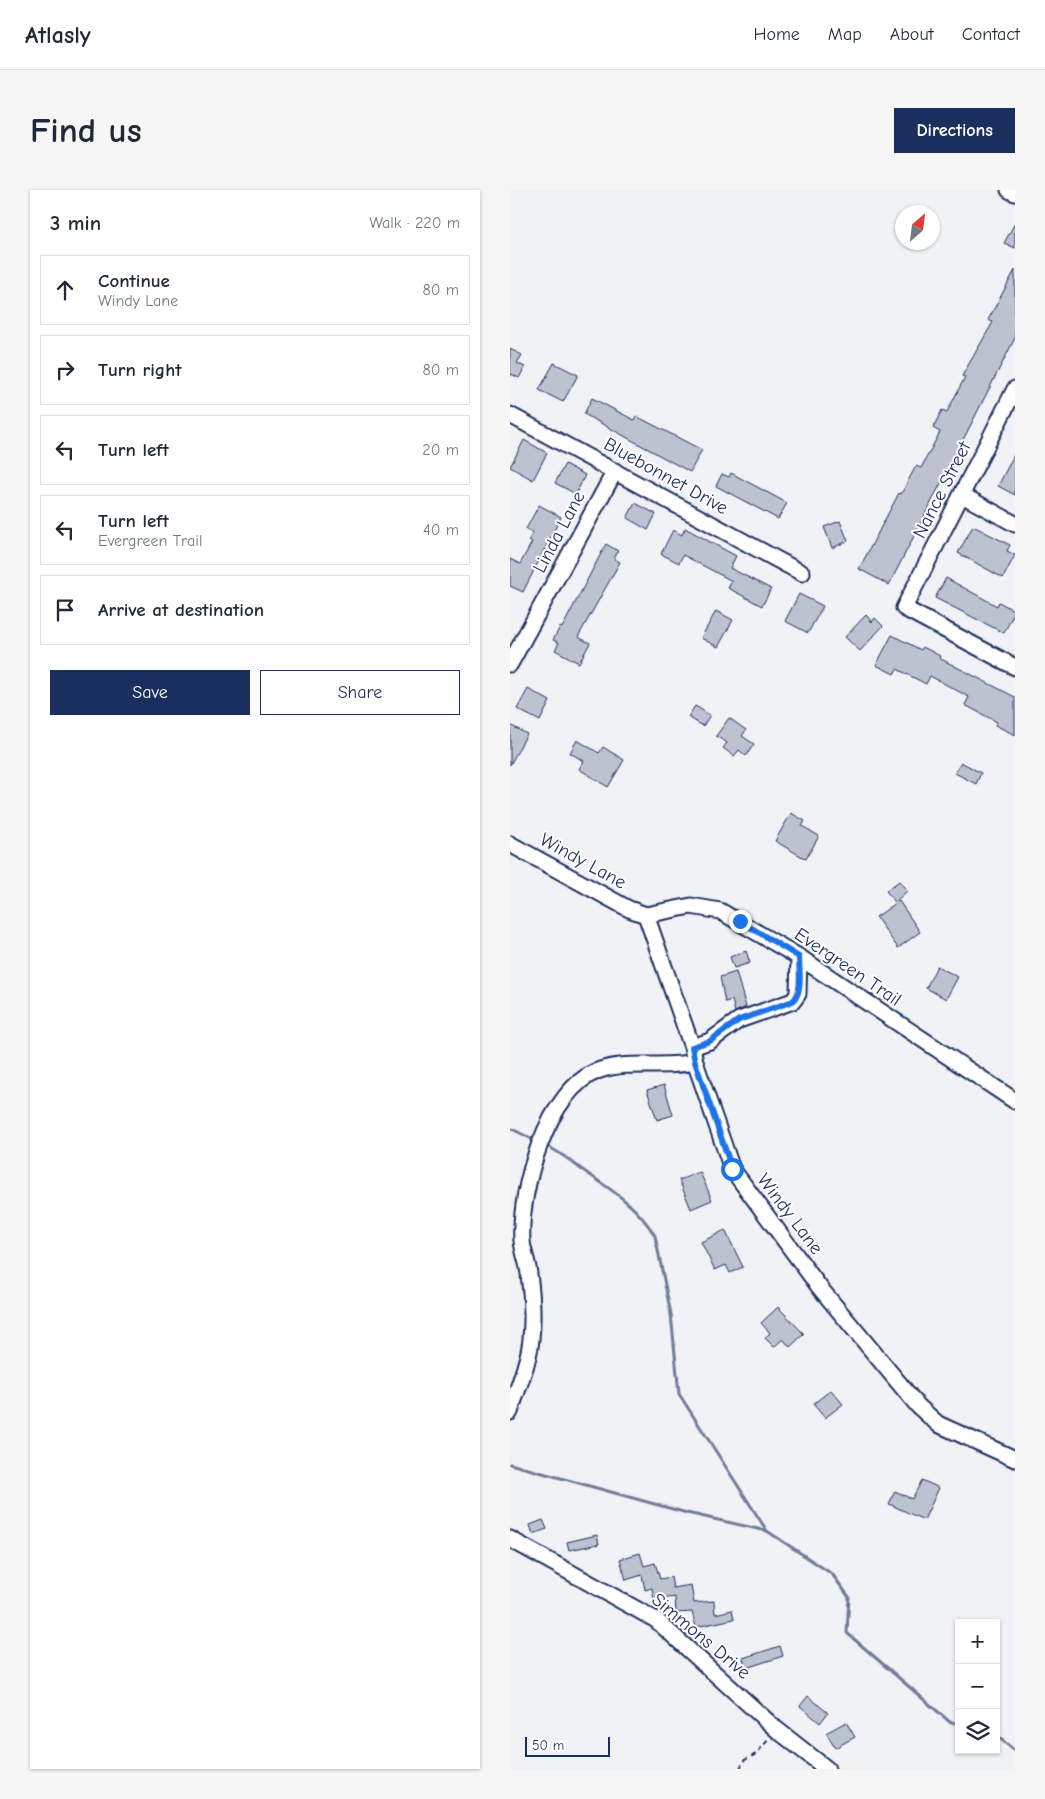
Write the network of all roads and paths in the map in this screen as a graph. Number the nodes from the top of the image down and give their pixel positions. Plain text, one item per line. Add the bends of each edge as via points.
1 (1009, 190) edge
2 (1015, 193) edge
3 (1015, 389) edge
4 (510, 414) edge
5 (614, 471) junction
6 (962, 495) junction
7 (1015, 524) edge
8 (802, 573) dead end
9 (510, 664) edge
10 (1015, 667) edge
11 (510, 844) edge
12 (646, 915) junction
13 (799, 957) junction
14 (692, 1047) junction
15 (695, 1062) junction
16 (1015, 1100) edge
17 (510, 1412) edge
18 (1015, 1459) edge
19 (510, 1539) edge
20 (776, 1728) junction
21 (740, 1769) edge
22 (827, 1769) edge

1 - 2 street
3 - 6 street, Nance Street
4 - 5 street, Bluebonnet Drive
5 - 8 street, Bluebonnet Drive
5 - 9 street, Linda Lane
6 - 7 street
6 - 10 street, Nance Street via 904,608
11 - 12 street, Windy Lane via 629,909
12 - 13 street, Evergreen Trail via 691,906 720,911
12 - 14 street, Windy Lane
13 - 14 street via 798,994 793,1001 739,1020 710,1041
13 - 16 street, Evergreen Trail
14 - 15 street, Windy Lane
15 - 17 street via 600,1070 570,1091 547,1126 532,1166 522,1209 522,1242 531,1303 531,1341
15 - 18 street, Windy Lane via 732,1169 820,1288 922,1410 938,1424
19 - 20 street, Simmons Drive via 656,1620
20 - 21 path via 766,1745 743,1761
20 - 22 street, Simmons Drive

